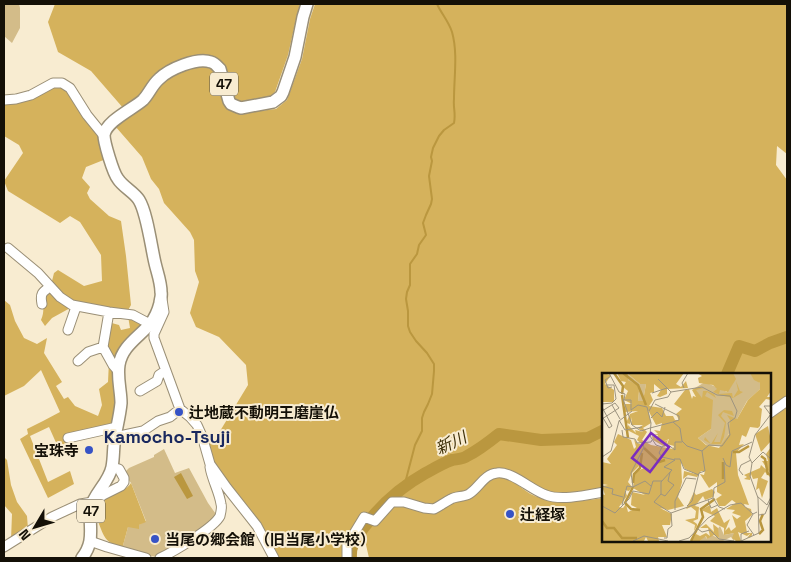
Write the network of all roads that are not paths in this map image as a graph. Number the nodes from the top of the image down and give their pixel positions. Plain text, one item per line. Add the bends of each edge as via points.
1 (308, 4) edge
2 (4, 100) edge
3 (104, 136) junction
4 (8, 248) dead end
5 (50, 286) junction
6 (162, 294) junction
7 (42, 304) dead end
8 (76, 307) junction
9 (109, 312) junction
10 (150, 324) junction
11 (68, 330) dead end
12 (103, 347) junction
13 (78, 361) dead end
14 (165, 371) junction
15 (119, 372) junction
16 (140, 391) dead end
17 (787, 401) edge
18 (180, 410) junction
19 (771, 412) edge
20 (116, 432) junction
21 (68, 438) dead end
22 (210, 464) junction
23 (112, 466) junction
24 (602, 492) edge
25 (93, 502) junction
26 (90, 541) junction
27 (4, 547) edge
28 (82, 558) edge
29 (146, 558) edge
30 (160, 558) edge
31 (274, 558) edge
32 (346, 558) edge

1 - 3 main road, 47 via 283,92 273,102 242,108 233,106 220,69 210,61 198,62 165,73 143,100 112,123
2 - 3 street via 31,95 53,83 62,83 70,88
3 - 6 main road, 47 via 117,178 138,200 144,213
4 - 5 street
5 - 7 street via 43,291
5 - 8 street
6 - 10 main road, 47
6 - 14 street via 164,312 154,338
8 - 9 street
8 - 11 street
9 - 10 street via 133,315
9 - 12 street
10 - 15 main road, 47 via 125,350
12 - 13 street via 88,352
12 - 15 street
14 - 16 street
14 - 18 street
15 - 20 main road, 47 via 121,402
17 - 19 street
18 - 20 street via 143,431
18 - 22 street via 197,425
20 - 21 street
20 - 23 main road, 47
22 - 30 street via 221,504 220,516 185,545
22 - 31 street via 257,526
23 - 25 main road, 47
23 - 25 street via 120,469 124,478 122,486
24 - 32 street via 556,497 546,495 508,474 497,473 487,477 469,494 452,498 434,509 392,502 375,521 364,516 347,544
25 - 26 main road, 47
25 - 27 street via 60,513
26 - 28 main road, 47
26 - 29 street

